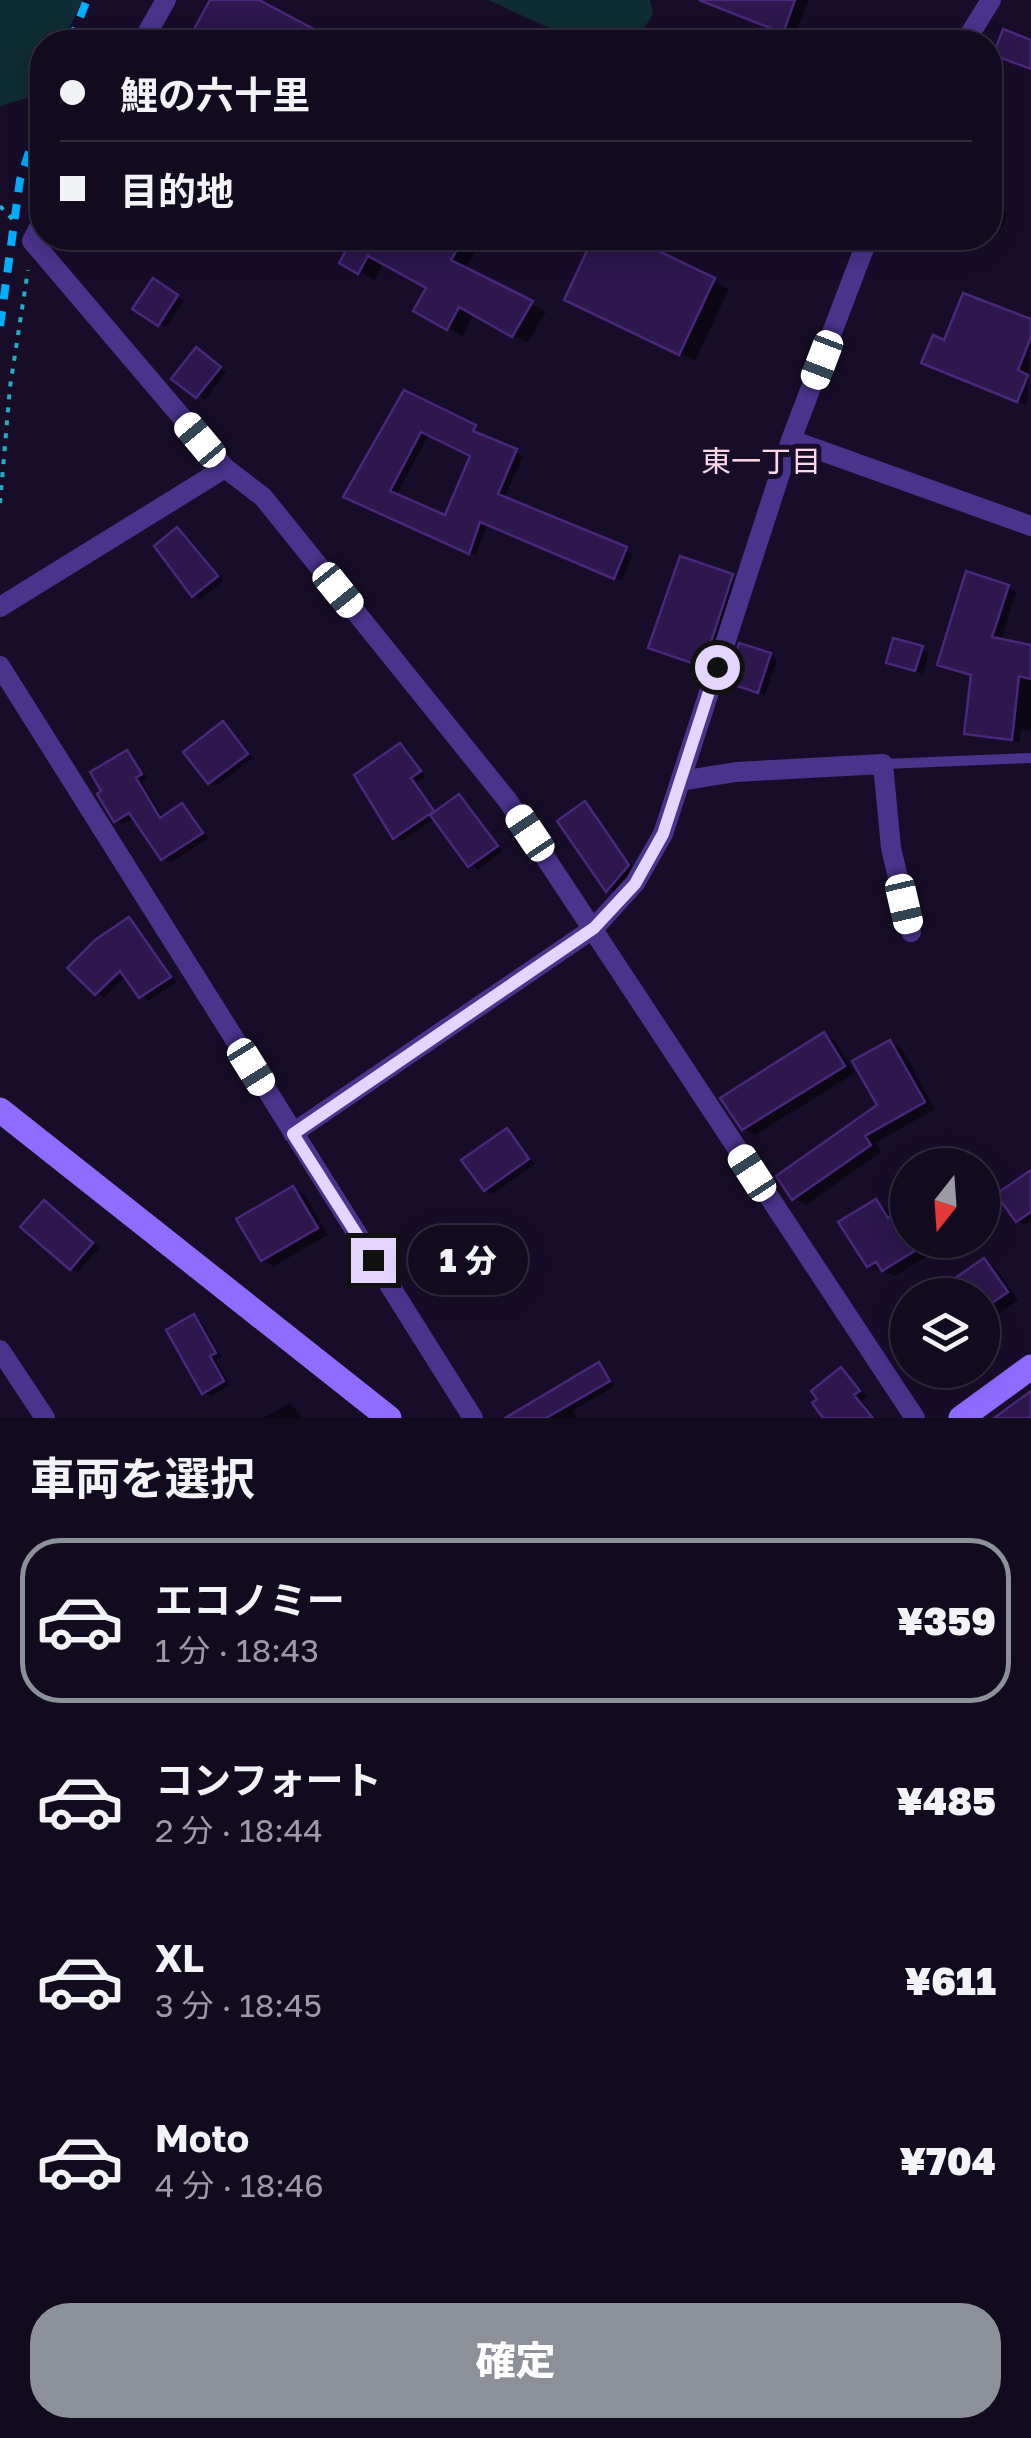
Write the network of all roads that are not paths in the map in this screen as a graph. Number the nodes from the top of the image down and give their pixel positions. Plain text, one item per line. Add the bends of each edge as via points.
1 (166, 0) edge
2 (991, 0) edge
3 (149, 30) edge
4 (972, 30) edge
5 (51, 250) edge
6 (863, 250) edge
7 (791, 440) junction
8 (224, 468) junction
9 (1031, 526) edge
10 (0, 607) edge
11 (0, 666) edge
12 (1031, 758) edge
13 (883, 764) junction
14 (680, 780) junction
15 (594, 928) junction
16 (911, 932) dead end
17 (0, 1110) edge
18 (293, 1134) junction
19 (0, 1350) edge
20 (1031, 1366) edge
21 (45, 1418) edge
22 (390, 1418) edge
23 (473, 1418) edge
24 (915, 1418) edge
25 (961, 1418) edge

1 - 3 street
2 - 4 street
5 - 8 street
6 - 7 street
7 - 9 street
7 - 14 street
8 - 10 street
8 - 15 street via 263,497 430,700
11 - 18 street
12 - 13 lane
13 - 14 street
13 - 16 street via 891,848
14 - 15 street via 663,834 635,884
15 - 18 street
15 - 24 street
17 - 22 street
18 - 23 street
19 - 21 street
20 - 25 street

